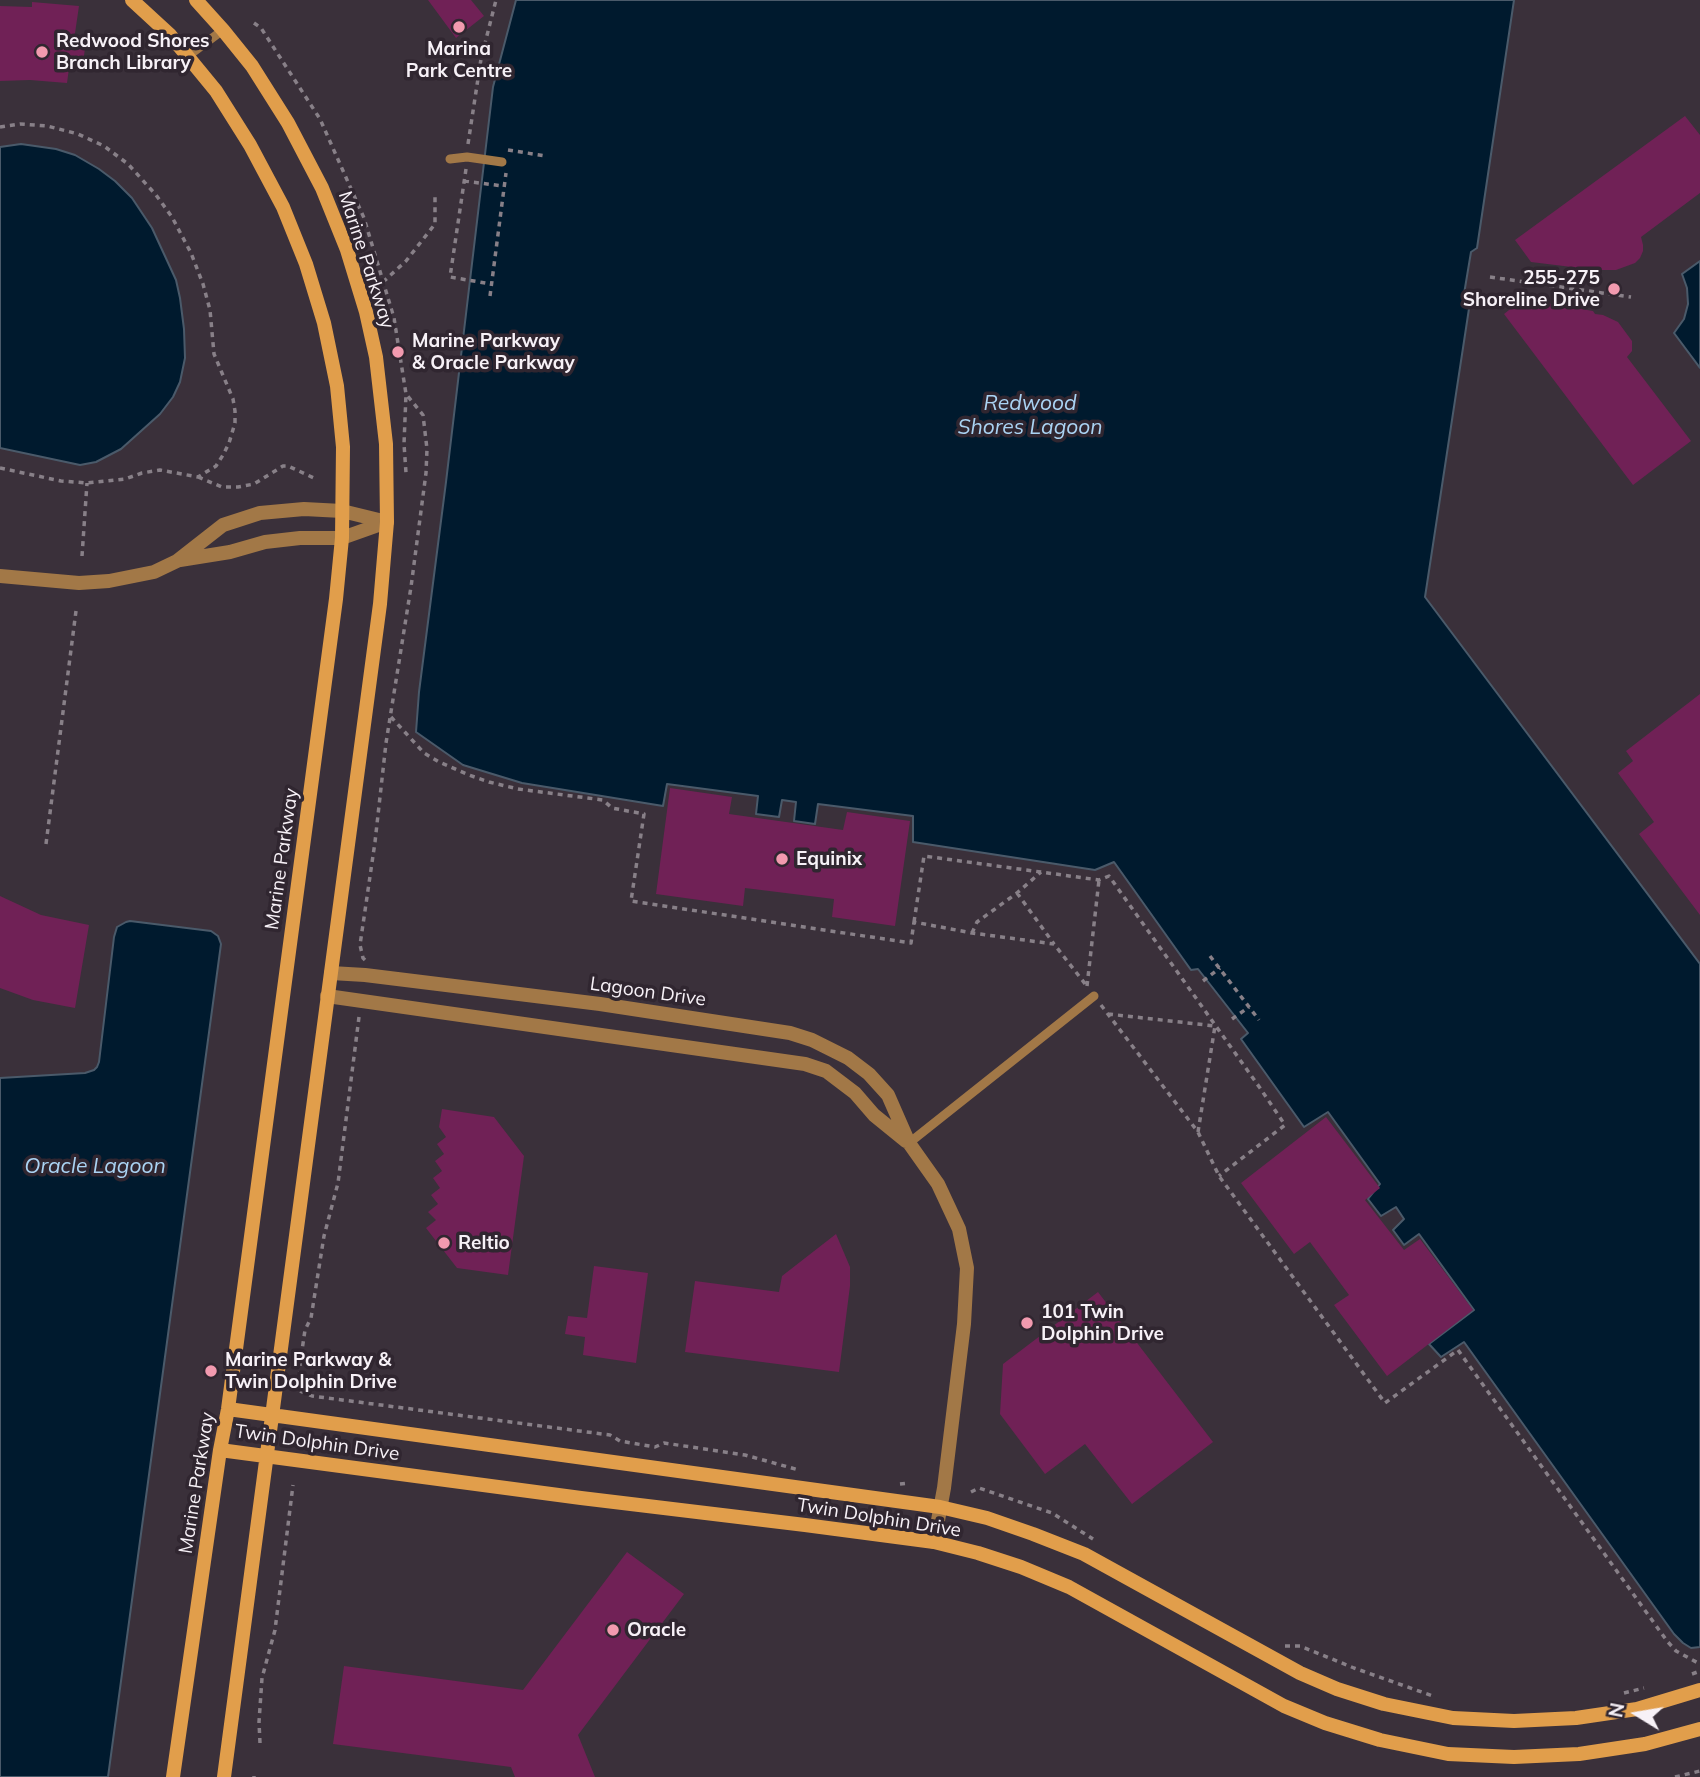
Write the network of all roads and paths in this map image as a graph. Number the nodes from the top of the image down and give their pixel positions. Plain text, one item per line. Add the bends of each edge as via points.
1 (132, 0) edge
2 (196, 0) edge
3 (496, 0) edge
4 (254, 23) dead end
5 (223, 30) junction
6 (188, 56) junction
7 (0, 127) edge
8 (467, 157) junction
9 (450, 159) dead end
10 (502, 162) dead end
11 (506, 172) dead end
12 (464, 181) junction
13 (504, 186) junction
14 (435, 197) dead end
15 (1490, 277) dead end
16 (383, 282) junction
17 (491, 284) junction
18 (490, 296) dead end
19 (1631, 297) dead end
20 (406, 394) junction
21 (0, 468) edge
22 (402, 473) dead end
23 (198, 477) junction
24 (314, 478) dead end
25 (87, 483) junction
26 (342, 511) junction
27 (387, 522) junction
28 (342, 538) junction
29 (82, 556) dead end
30 (177, 561) junction
31 (0, 576) edge
32 (76, 611) dead end
33 (391, 717) junction
34 (46, 844) dead end
35 (1041, 872) junction
36 (1099, 880) junction
37 (1017, 893) junction
38 (914, 922) junction
39 (972, 933) junction
40 (1054, 944) junction
41 (1210, 956) dead end
42 (367, 962) dead end
43 (1220, 968) junction
44 (331, 973) junction
45 (1203, 981) dead end
46 (327, 996) junction
47 (1094, 996) joint
48 (1249, 1007) junction
49 (1108, 1014) junction
50 (359, 1017) dead end
51 (1232, 1019) dead end
52 (1259, 1020) dead end
53 (1215, 1026) junction
54 (1198, 1132) junction
55 (909, 1143) junction
56 (1219, 1176) junction
57 (228, 1409) junction
58 (271, 1416) junction
59 (220, 1450) junction
60 (266, 1455) junction
61 (801, 1471) dead end
62 (909, 1483) dead end
63 (895, 1484) dead end
64 (293, 1485) dead end
65 (971, 1492) dead end
66 (940, 1507) junction
67 (1095, 1540) dead end
68 (934, 1542) junction
69 (1279, 1644) dead end
70 (1700, 1664) edge
71 (1700, 1671) edge
72 (1689, 1675) dead end
73 (1646, 1688) dead end
74 (1700, 1690) edge
75 (1622, 1693) dead end
76 (1437, 1697) dead end
77 (1700, 1729) edge
78 (260, 1743) dead end
79 (1700, 1771) edge
80 (173, 1777) edge
81 (224, 1777) edge
82 (1675, 1777) edge

1 - 6 main road, Marine Parkway
2 - 5 main road, Marine Parkway
3 - 8 path via 481,59
4 - 16 path via 320,118 364,218
5 - 6 lane
5 - 27 main road, Marine Parkway via 288,122 323,188 347,250 376,357 386,444
6 - 26 main road, Marine Parkway via 250,145 306,264 337,386
7 - 23 path via 47,127 104,146 128,164 172,217 203,284 214,354 235,411 223,455 216,466
8 - 9 lane
8 - 10 lane
8 - 12 path
11 - 13 path
12 - 13 path
12 - 17 path via 450,277
13 - 17 path
14 - 16 path via 435,224
15 - 19 path
16 - 20 path via 394,318
17 - 18 path
20 - 22 path via 406,473
20 - 33 path via 423,415 426,473
21 - 25 path
23 - 24 path via 222,487 238,487 254,484 283,466
23 - 25 path via 160,470
25 - 29 path
26 - 27 street
26 - 28 main road, Marine Parkway
26 - 30 street via 260,513 223,526
27 - 28 street
27 - 44 main road, Marine Parkway
28 - 30 street via 265,542
28 - 57 main road, Marine Parkway
30 - 31 street via 154,572 89,583
32 - 34 path
33 - 38 path via 424,753 469,775 518,789 603,800 612,808 644,814 631,901 911,943
33 - 42 path via 360,945
35 - 36 path
35 - 37 path
35 - 38 path via 924,856
36 - 40 path via 1087,986
36 - 53 path via 1109,876
37 - 39 path via 977,922
37 - 40 path
38 - 39 path
39 - 40 path
41 - 43 path
43 - 45 path
43 - 48 path
44 - 46 main road, Marine Parkway
44 - 55 street, Lagoon Drive via 600,1003 790,1033 848,1058 869,1074 888,1095
46 - 55 street, Lagoon Drive via 806,1064 826,1071 855,1093
46 - 58 main road, Marine Parkway
47 - 49 path
47 - 55 lane
48 - 51 path
48 - 52 path
49 - 53 path
49 - 54 path
50 - 61 path via 338,1183 305,1330 300,1391 610,1435 655,1447 664,1443 745,1455
53 - 54 path
53 - 56 path via 1285,1125
54 - 56 path
55 - 66 street, Lagoon Drive via 938,1184 959,1229 967,1268
56 - 70 path via 1385,1403 1458,1350 1667,1641
57 - 58 main road, Twin Dolphin Drive
57 - 59 main road, Marine Parkway
58 - 60 main road, Marine Parkway
58 - 66 main road, Twin Dolphin Drive
59 - 60 main road, Twin Dolphin Drive
59 - 80 main road, Marine Parkway
60 - 68 main road, Twin Dolphin Drive
60 - 81 main road, Marine Parkway
62 - 63 path
64 - 78 path via 275,1630 262,1678
65 - 67 path via 979,1488 1052,1513
66 - 68 street, Lagoon Drive
66 - 74 main road, Twin Dolphin Drive via 987,1518 1084,1555 1300,1673 1384,1704 1453,1718 1514,1721 1637,1709
68 - 77 main road, Twin Dolphin Drive via 1021,1567 1069,1587 1284,1706 1380,1740 1448,1754 1514,1757 1619,1748
69 - 76 path via 1300,1646
71 - 72 path
73 - 75 path
79 - 82 path

